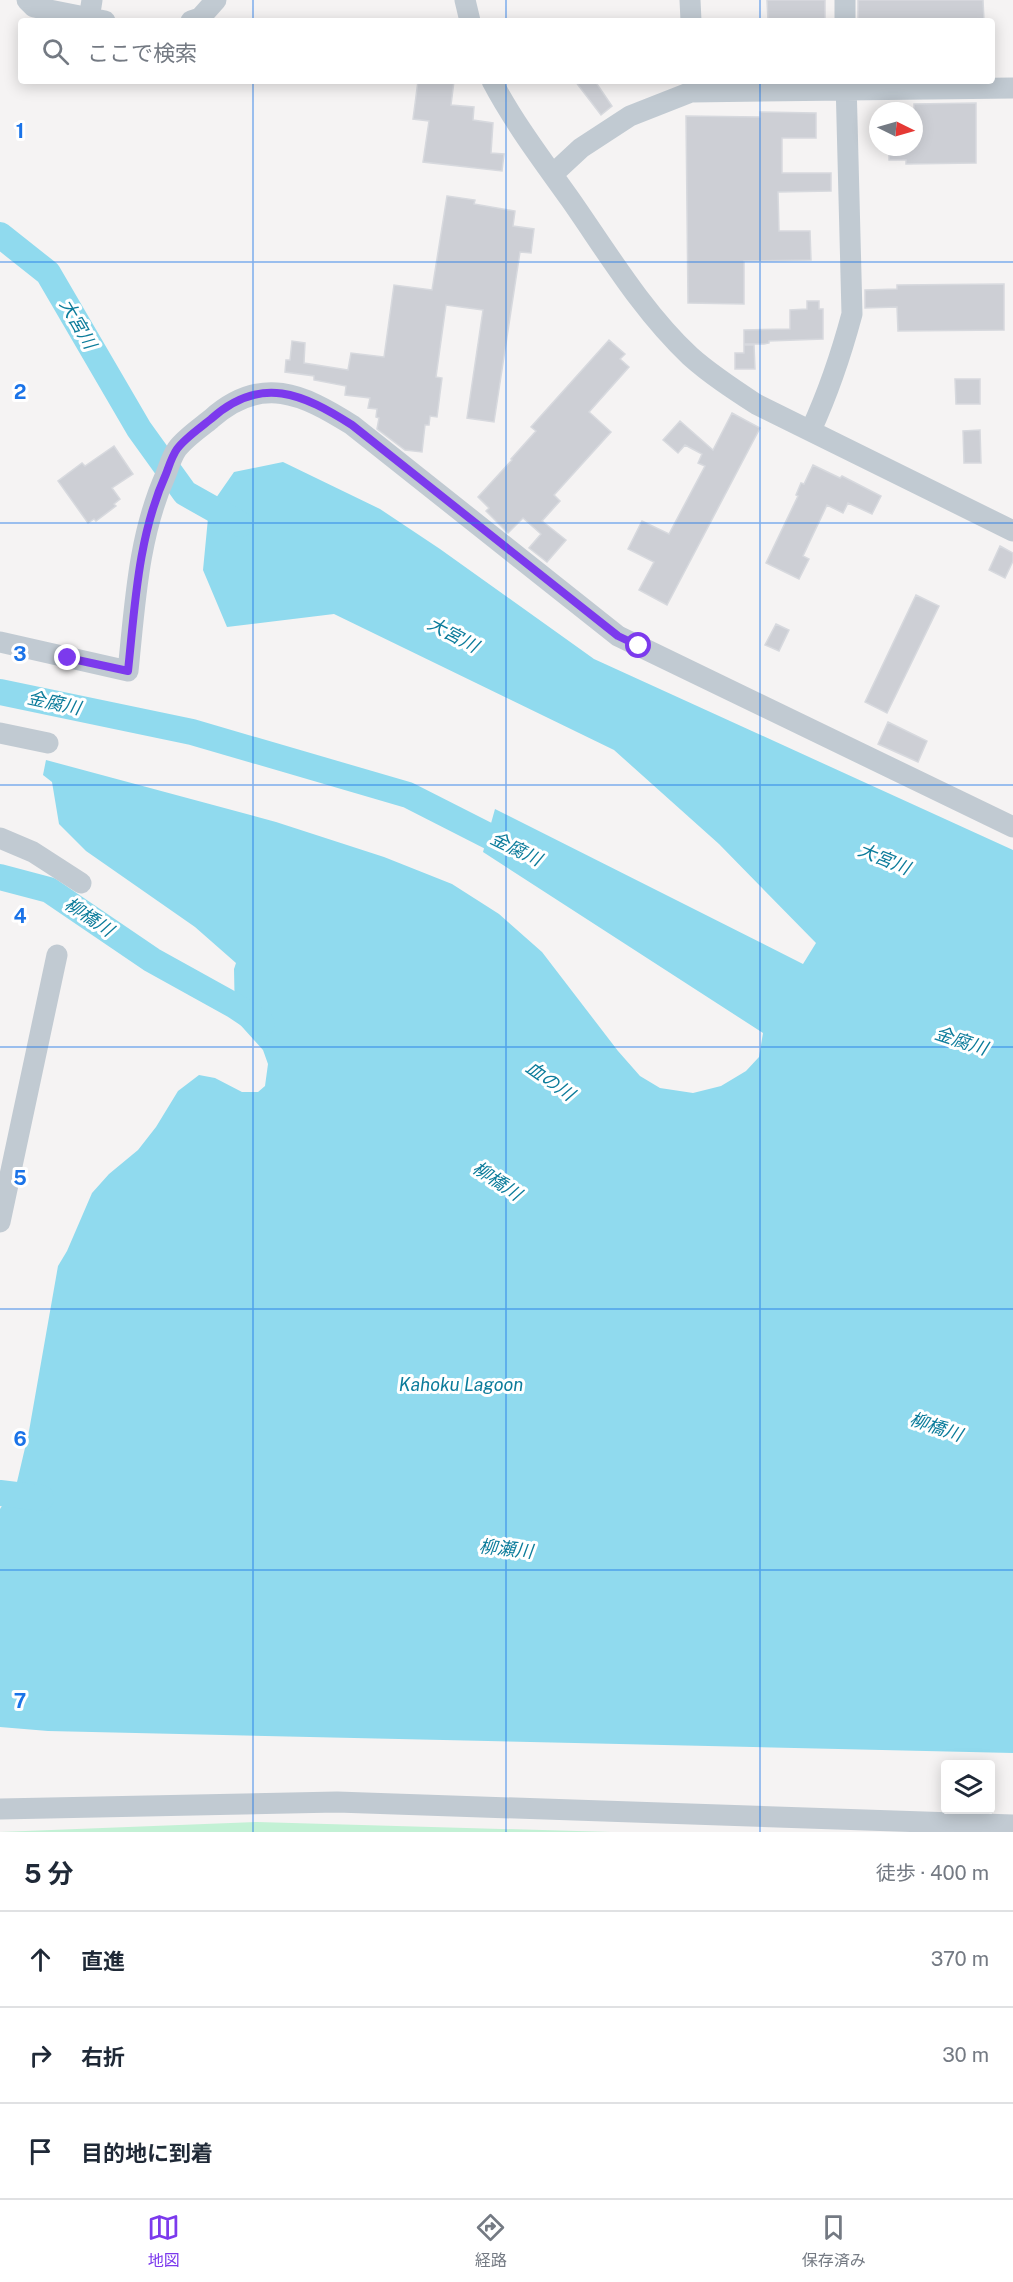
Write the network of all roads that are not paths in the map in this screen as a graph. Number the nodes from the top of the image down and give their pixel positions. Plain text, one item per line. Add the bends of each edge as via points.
1 (27, 0) edge
2 (216, 0) edge
3 (465, 0) edge
4 (690, 0) edge
5 (845, 0) edge
6 (95, 13) edge
7 (200, 18) edge
8 (469, 18) edge
9 (691, 18) edge
10 (845, 18) edge
11 (494, 84) edge
12 (691, 86) edge
13 (846, 86) edge
14 (1013, 88) edge
15 (553, 174) junction
16 (811, 430) junction
17 (1013, 531) edge
18 (0, 642) edge
19 (0, 733) edge
20 (48, 743) dead end
21 (1013, 827) edge
22 (0, 838) edge
23 (81, 883) dead end
24 (57, 955) dead end
25 (0, 1222) edge
26 (0, 1809) edge
27 (1013, 1826) edge

1 - 6 street via 34,7
2 - 7 street
3 - 8 street
4 - 9 street
5 - 10 street
11 - 15 street
12 - 13 street
12 - 15 street via 630,116 581,148
13 - 14 street
13 - 16 street via 852,314 828,394
15 - 16 street via 652,315 689,355 748,399
16 - 17 street
18 - 21 street via 128,671 138,578 149,522 177,449 220,410 251,395 284,392 320,405 352,425 618,636
19 - 20 street
22 - 23 street via 33,852
24 - 25 street
26 - 27 street via 348,1802

